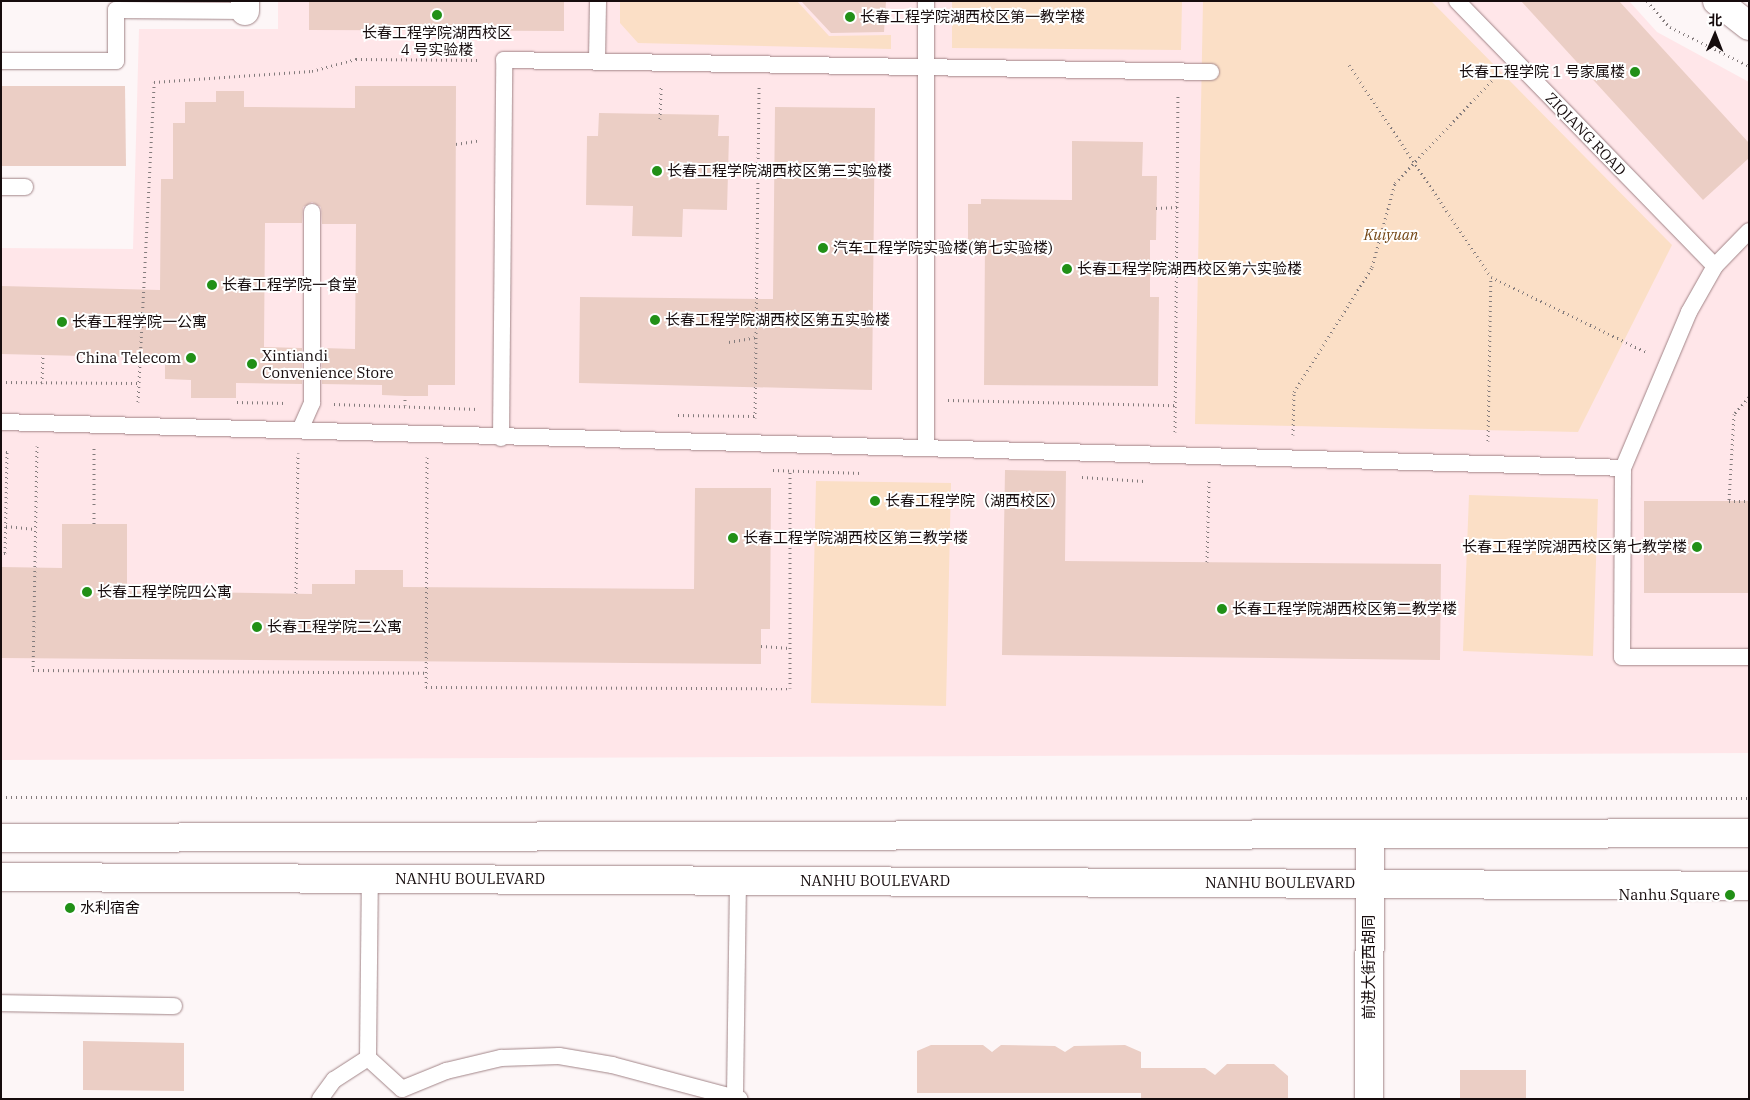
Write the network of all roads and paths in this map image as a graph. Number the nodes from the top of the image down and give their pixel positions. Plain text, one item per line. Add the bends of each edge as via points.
1 (598, 1) edge
2 (926, 1) edge
3 (1457, 1) edge
4 (1647, 1) edge
5 (1718, 1) edge
6 (116, 6) edge
7 (245, 6) edge
8 (1749, 26) edge
9 (1, 60) edge
10 (504, 60) junction
11 (597, 60) junction
12 (661, 63) junction
13 (1349, 65) dead end
14 (760, 66) junction
15 (1749, 66) edge
16 (1505, 68) dead end
17 (924, 69) junction
18 (1179, 71) junction
19 (1211, 72) dead end
20 (660, 120) dead end
21 (456, 144) dead end
22 (484, 148) dead end
23 (1414, 163) junction
24 (1, 187) edge
25 (25, 187) dead end
26 (1177, 207) junction
27 (1156, 208) dead end
28 (312, 212) dead end
29 (1749, 231) edge
30 (1715, 266) junction
31 (1491, 277) junction
32 (756, 337) junction
33 (729, 342) dead end
34 (43, 355) dead end
35 (1665, 361) junction
36 (1, 382) edge
37 (42, 383) junction
38 (138, 384) junction
39 (1749, 397) edge
40 (480, 399) dead end
41 (926, 400) junction
42 (138, 401) junction
43 (147, 401) dead end
44 (233, 402) dead end
45 (312, 403) junction
46 (667, 415) dead end
47 (755, 416) junction
48 (1, 422) edge
49 (37, 423) junction
50 (137, 426) junction
51 (300, 430) junction
52 (501, 438) junction
53 (755, 444) junction
54 (791, 445) junction
55 (94, 448) dead end
56 (926, 448) junction
57 (1, 452) edge
58 (426, 455) dead end
59 (1292, 459) junction
60 (1487, 465) junction
61 (1622, 468) junction
62 (1209, 481) dead end
63 (1749, 501) edge
64 (94, 524) dead end
65 (6, 526) junction
66 (35, 529) junction
67 (1, 553) edge
68 (1207, 562) dead end
69 (296, 593) dead end
70 (761, 646) dead end
71 (790, 648) junction
72 (1749, 657) edge
73 (426, 673) junction
74 (1, 797) edge
75 (1749, 798) edge
76 (1749, 833) edge
77 (1370, 834) junction
78 (1, 838) edge
79 (1, 877) edge
80 (370, 878) junction
81 (738, 880) junction
82 (1369, 883) junction
83 (1749, 886) edge
84 (1, 1003) edge
85 (174, 1006) dead end
86 (368, 1058) junction
87 (738, 1098) edge
88 (320, 1099) edge
89 (1369, 1099) edge

1 - 11 lane
2 - 17 lane
3 - 30 lane, ZIQIANG ROAD
4 - 15 path via 1670,27
5 - 8 main road
6 - 7 lane
6 - 9 lane via 116,61
10 - 11 lane
10 - 38 path via 356,59 312,71 154,82
10 - 52 lane
11 - 12 lane
12 - 14 lane
12 - 20 path
13 - 23 path
14 - 17 lane
14 - 32 path
16 - 23 path
17 - 18 lane
17 - 41 lane
18 - 19 lane
18 - 26 path
21 - 22 path via 484,139
23 - 31 path
23 - 59 path via 1395,182 1372,267 1294,392
24 - 25 lane
26 - 27 path
26 - 41 path via 1175,405
28 - 45 lane
29 - 30 lane
30 - 35 lane
31 - 35 path
31 - 60 path
32 - 33 path
32 - 47 path
34 - 37 path
35 - 61 lane
36 - 37 path
37 - 38 path
38 - 42 path
39 - 63 path via 1734,414 1729,501
40 - 45 path via 480,409
41 - 56 lane
42 - 43 path
42 - 50 path
44 - 45 path
45 - 51 lane
46 - 47 path
47 - 53 path
48 - 49 lane
49 - 50 lane
49 - 66 path
50 - 51 lane
51 - 52 lane
51 - 69 path
52 - 53 lane
53 - 54 lane
54 - 56 lane
54 - 71 path
55 - 64 path
56 - 59 lane
57 - 65 path via 7,452
58 - 73 path
59 - 60 lane
60 - 61 lane
61 - 72 lane via 1622,657
62 - 68 path
65 - 66 path
65 - 67 path via 5,553
66 - 73 path via 33,670
70 - 71 path
71 - 73 path via 790,688 426,687
74 - 75 path
76 - 77 main road
77 - 78 main road
77 - 82 main road, 前进大街西胡同
79 - 80 main road, NANHU BOULEVARD
80 - 81 main road, NANHU BOULEVARD
80 - 86 lane
81 - 82 main road, NANHU BOULEVARD
81 - 87 lane
82 - 83 main road, NANHU BOULEVARD
82 - 89 main road, 前进大街西胡同
84 - 85 lane
86 - 87 lane via 402,1089 446,1071 501,1058 559,1056
86 - 88 lane via 334,1080

